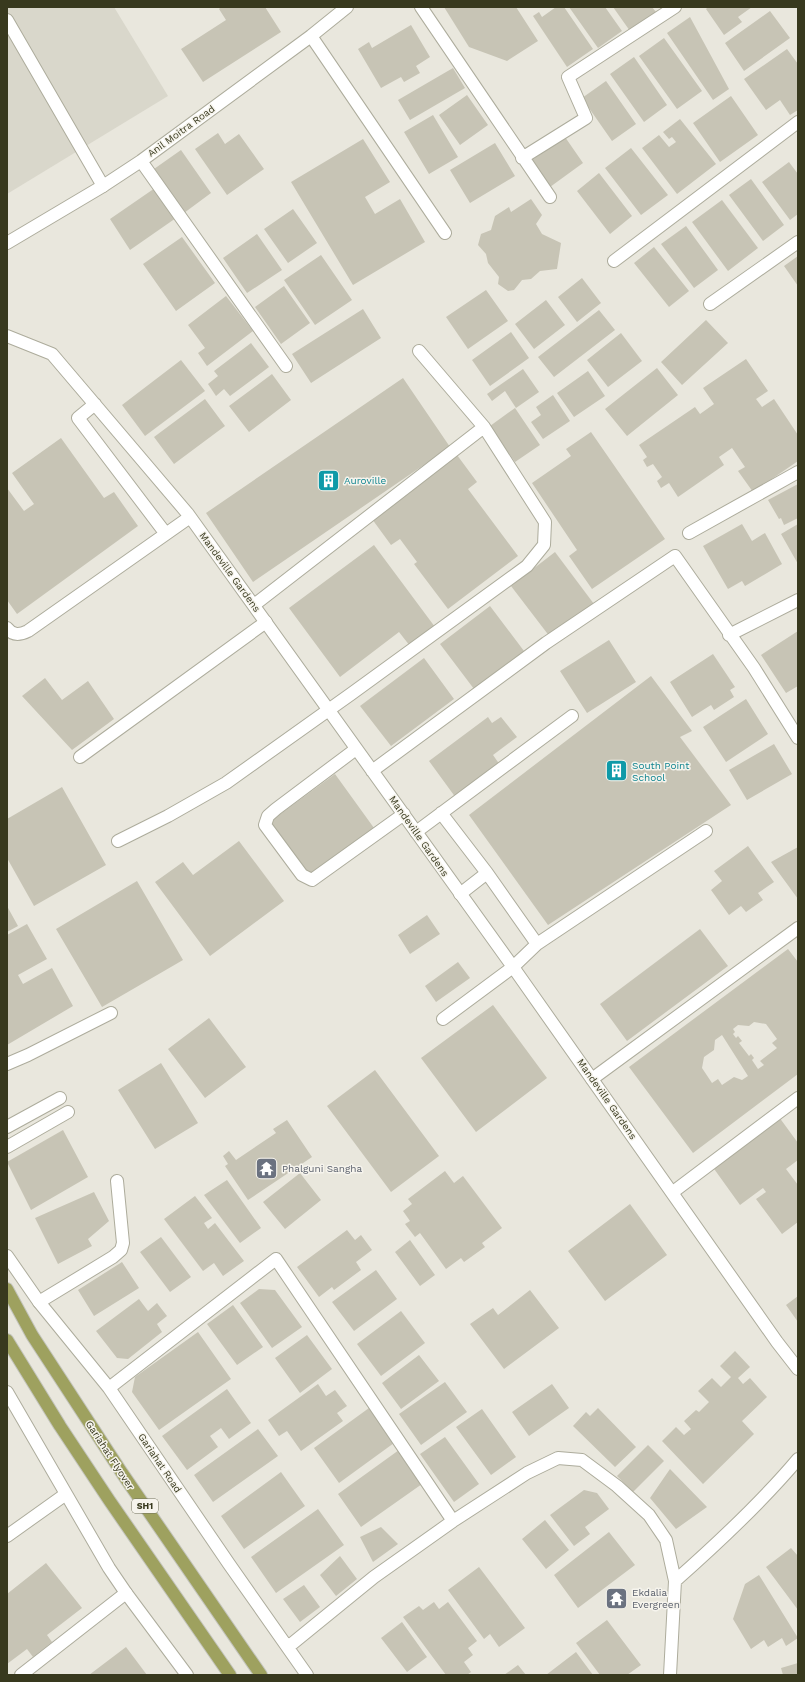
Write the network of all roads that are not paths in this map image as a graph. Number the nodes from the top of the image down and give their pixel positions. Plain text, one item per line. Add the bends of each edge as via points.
1 (347, 7) edge
2 (421, 7) edge
3 (675, 7) edge
4 (7, 20) edge
5 (311, 36) junction
6 (798, 122) edge
7 (522, 158) junction
8 (141, 161) junction
9 (103, 186) junction
10 (550, 197) dead end
11 (445, 233) dead end
12 (798, 242) edge
13 (7, 243) edge
14 (614, 261) dead end
15 (710, 304) dead end
16 (7, 336) edge
17 (419, 351) dead end
18 (286, 366) dead end
19 (95, 404) junction
20 (484, 428) junction
21 (798, 472) edge
22 (190, 517) junction
23 (689, 533) dead end
24 (166, 534) junction
25 (798, 600) edge
26 (254, 605) junction
27 (266, 622) junction
28 (7, 628) edge
29 (729, 634) junction
30 (329, 710) junction
31 (572, 716) dead end
32 (798, 738) edge
33 (356, 749) junction
34 (80, 757) dead end
35 (372, 771) junction
36 (441, 813) junction
37 (404, 814) junction
38 (706, 831) dead end
39 (416, 832) junction
40 (118, 841) dead end
41 (486, 873) junction
42 (460, 894) junction
43 (798, 928) edge
44 (536, 944) junction
45 (513, 967) junction
46 (111, 1013) dead end
47 (443, 1019) dead end
48 (7, 1064) edge
49 (592, 1079) junction
50 (60, 1098) dead end
51 (798, 1098) edge
52 (68, 1112) dead end
53 (7, 1127) edge
54 (7, 1148) edge
55 (117, 1181) dead end
56 (673, 1192) junction
57 (7, 1256) edge
58 (7, 1289) edge
59 (39, 1302) junction
60 (7, 1340) edge
61 (798, 1369) edge
62 (109, 1388) junction
63 (7, 1392) edge
64 (798, 1459) edge
65 (66, 1494) junction
66 (453, 1521) junction
67 (7, 1536) edge
68 (675, 1581) junction
69 (126, 1593) junction
70 (288, 1647) junction
71 (20, 1675) edge
72 (187, 1675) edge
73 (230, 1675) edge
74 (261, 1675) edge
75 (307, 1675) edge
76 (670, 1675) edge

1 - 5 street, Anil Moitra Road
2 - 7 street
3 - 7 street via 568,78 586,118
4 - 9 street
5 - 8 street, Anil Moitra Road
5 - 11 street
6 - 14 street
7 - 10 street
8 - 9 street, Anil Moitra Road
8 - 18 street
9 - 13 street, Anil Moitra Road
12 - 15 street
16 - 19 street, Mandeville Gardens via 52,354
17 - 20 street
19 - 22 street, Mandeville Gardens
19 - 24 street via 78,418
20 - 26 street
20 - 30 street via 545,522 544,545 527,566
21 - 23 street
22 - 24 street
22 - 26 street, Mandeville Gardens
24 - 28 street via 28,631 15,634
25 - 29 street
26 - 27 street, Mandeville Gardens
27 - 30 street, Mandeville Gardens
27 - 34 street
29 - 32 street via 754,668
29 - 35 street via 675,556 546,643
30 - 33 street, Mandeville Gardens
30 - 40 street via 226,783
31 - 36 street
33 - 35 street, Mandeville Gardens
33 - 37 street via 276,809 268,816 265,825 302,875 312,880
35 - 37 street, Mandeville Gardens
36 - 39 street
36 - 41 street
37 - 39 street, Mandeville Gardens
38 - 44 street
39 - 42 street, Mandeville Gardens
41 - 42 street
41 - 44 street
42 - 45 street, Mandeville Gardens
43 - 49 street
44 - 45 street
45 - 47 street
45 - 49 street, Mandeville Gardens
46 - 48 street
49 - 56 street, Mandeville Gardens
50 - 53 street
51 - 56 street
52 - 54 street
55 - 59 street via 123,1243 121,1250
56 - 61 street, Mandeville Gardens
57 - 59 street, Gariahat Road
58 - 74 main road, Gariahat Flyover / SH1 via 32,1335 122,1474
59 - 62 street, Gariahat Road
60 - 73 main road, SH1 via 60,1426
62 - 66 street via 276,1259
62 - 70 street, Gariahat Road via 224,1558
63 - 65 street
64 - 68 street
65 - 67 street
65 - 69 street
66 - 68 street via 533,1470 558,1458 582,1460 649,1516 666,1540
66 - 70 street via 374,1577
68 - 76 street
69 - 71 street
69 - 72 street
70 - 75 street, Gariahat Road

